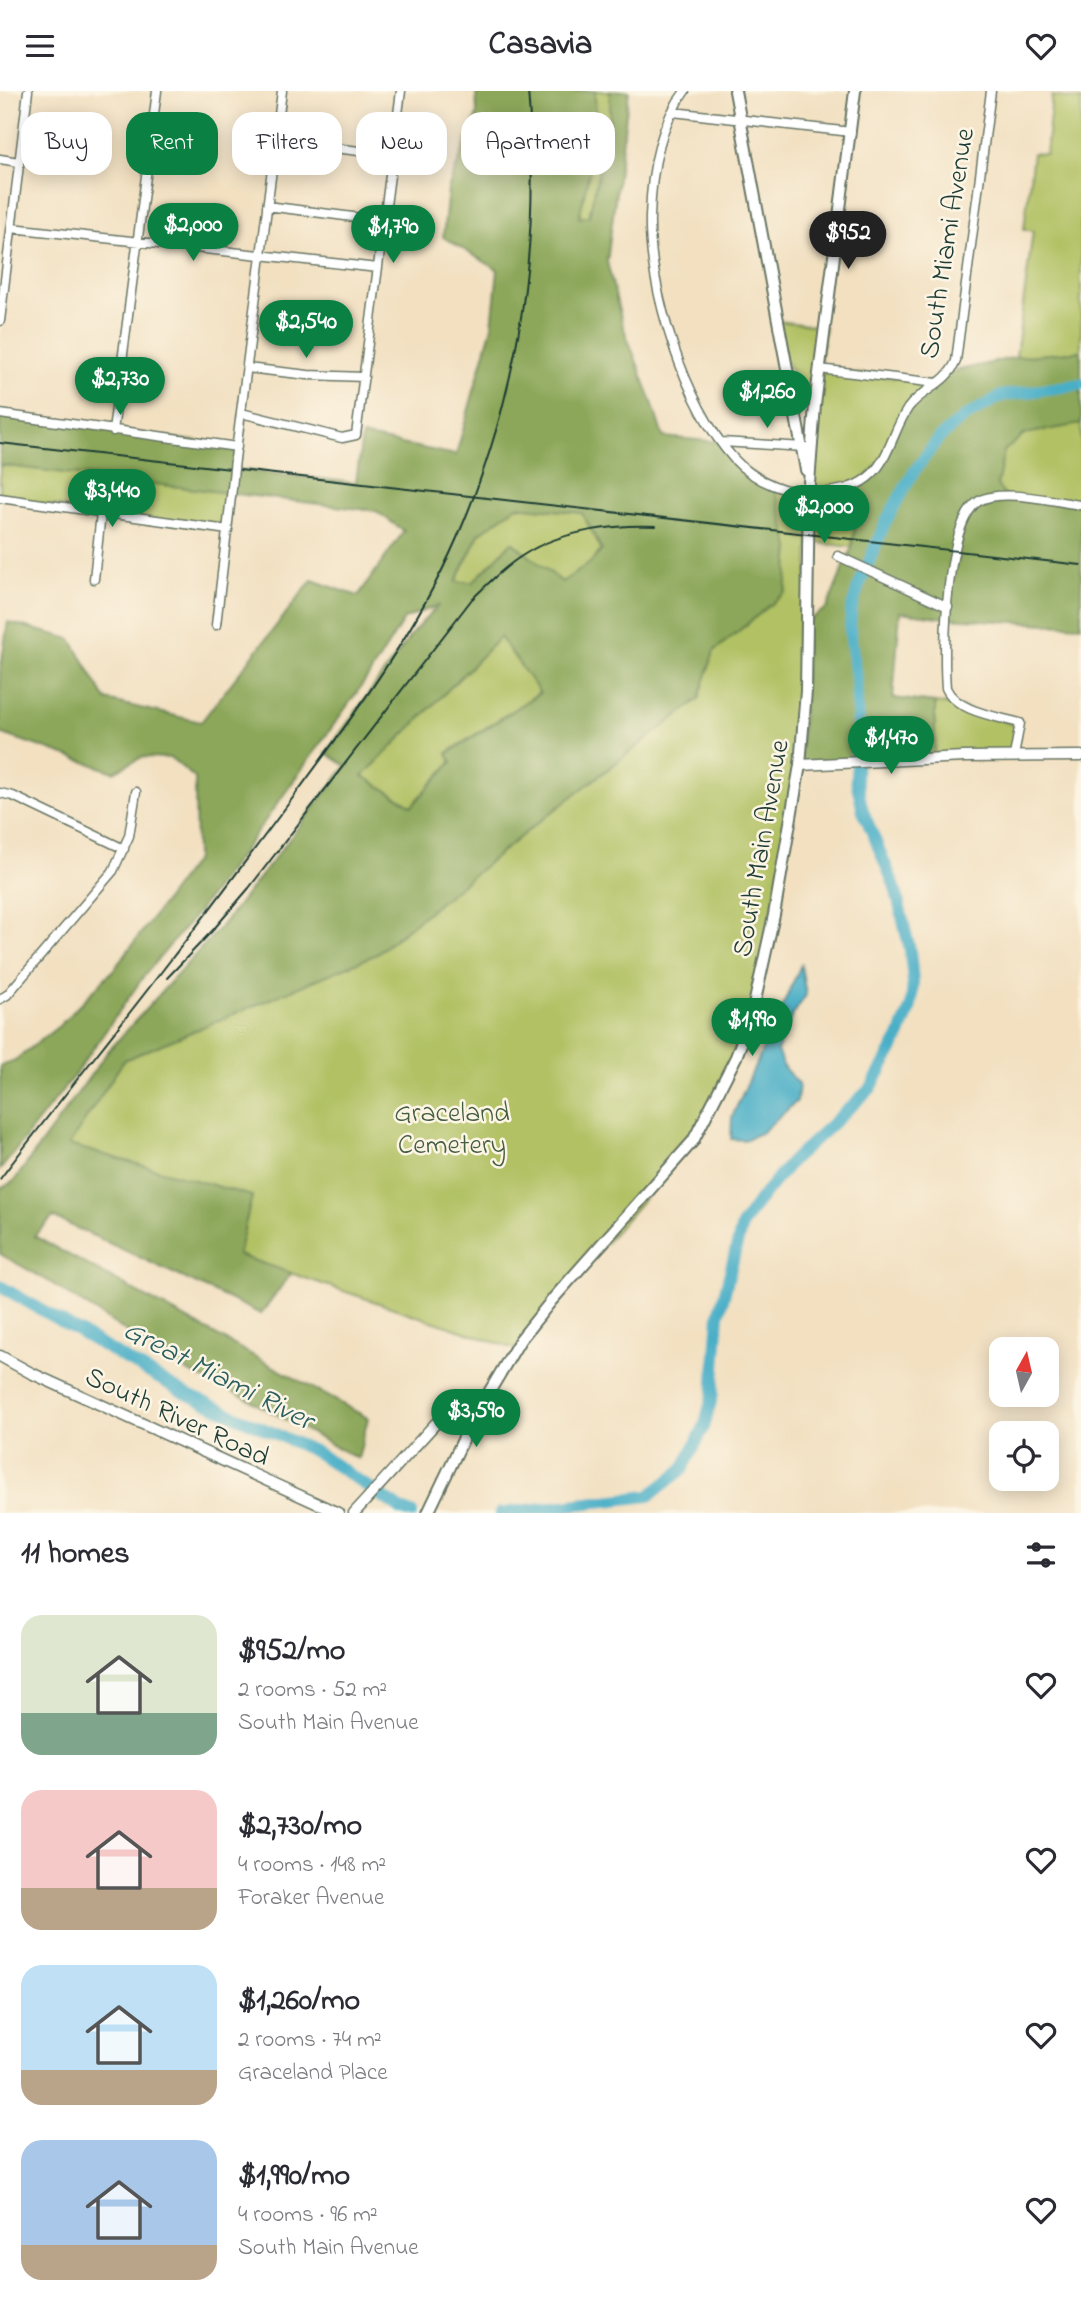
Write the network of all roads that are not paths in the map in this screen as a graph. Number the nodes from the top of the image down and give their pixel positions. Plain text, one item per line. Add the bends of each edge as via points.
1 (27, 91) edge
2 (157, 91) edge
3 (282, 91) edge
4 (401, 91) edge
5 (685, 91) edge
6 (735, 91) edge
7 (855, 91) edge
8 (991, 91) edge
9 (673, 111) junction
10 (279, 112) edge
11 (398, 112) edge
12 (740, 119) junction
13 (851, 132) junction
14 (0, 159) edge
15 (19, 162) junction
16 (271, 175) edge
17 (390, 175) edge
18 (267, 206) junction
19 (384, 221) junction
20 (12, 228) junction
21 (138, 242) junction
22 (261, 255) junction
23 (378, 268) junction
24 (2, 293) edge
25 (0, 321) edge
26 (247, 367) junction
27 (819, 369) junction
28 (363, 377) junction
29 (939, 383) junction
30 (241, 413) junction
31 (0, 414) edge
32 (113, 431) junction
33 (721, 442) junction
34 (237, 447) junction
35 (807, 447) junction
36 (809, 488) junction
37 (0, 498) edge
38 (1081, 505) edge
39 (101, 513) junction
40 (228, 530) junction
41 (838, 556) dead end
42 (94, 579) dead end
43 (947, 607) junction
44 (216, 625) dead end
45 (1081, 755) edge
46 (1014, 756) junction
47 (800, 765) junction
48 (135, 792) dead end
49 (0, 793) edge
50 (124, 849) junction
51 (0, 999) edge
52 (0, 1356) edge
53 (472, 1421) junction
54 (357, 1510) edge
55 (338, 1513) edge
56 (428, 1513) edge

1 - 15 street
2 - 21 street
3 - 10 street
4 - 11 street
5 - 9 street, South Miami Avenue
6 - 12 main road
7 - 13 main road, South Main Avenue
8 - 29 street, South Miami Avenue via 956,361
9 - 12 street
9 - 33 street, South Miami Avenue via 653,173 649,219 653,265 664,317 695,398
12 - 13 street
12 - 35 main road
13 - 27 main road, South Main Avenue
14 - 15 street
15 - 20 street
16 - 18 street
17 - 19 street
18 - 19 street
18 - 22 street
19 - 23 street
20 - 21 street
20 - 24 street
21 - 22 street
21 - 32 street
22 - 23 street
22 - 26 street
23 - 28 street
24 - 25 street
26 - 28 street
26 - 30 street
27 - 29 street
27 - 35 main road, South Main Avenue
28 - 30 street via 356,435 342,438
29 - 36 street, South Miami Avenue via 919,395 909,408 873,473 841,491
30 - 34 street
31 - 32 street
32 - 34 street
33 - 35 street
33 - 36 street, South Miami Avenue via 735,460 774,487
34 - 40 street, bridge
35 - 36 main road, South Main Avenue
36 - 47 main road, South Main Avenue via 806,691
37 - 39 street
38 - 43 street via 1005,496 979,501 963,519 958,534
39 - 40 street
39 - 42 street
40 - 44 street
41 - 43 street
43 - 46 street via 946,688 950,697 961,705 1020,723
45 - 46 street
46 - 47 street
47 - 53 main road, South Main Avenue via 772,927 752,1014 736,1057 693,1141 544,1310
48 - 50 street
49 - 50 street
50 - 51 street via 113,871
52 - 55 street, South River Road
53 - 54 street via 447,1419 435,1424
53 - 56 main road, South Main Avenue

